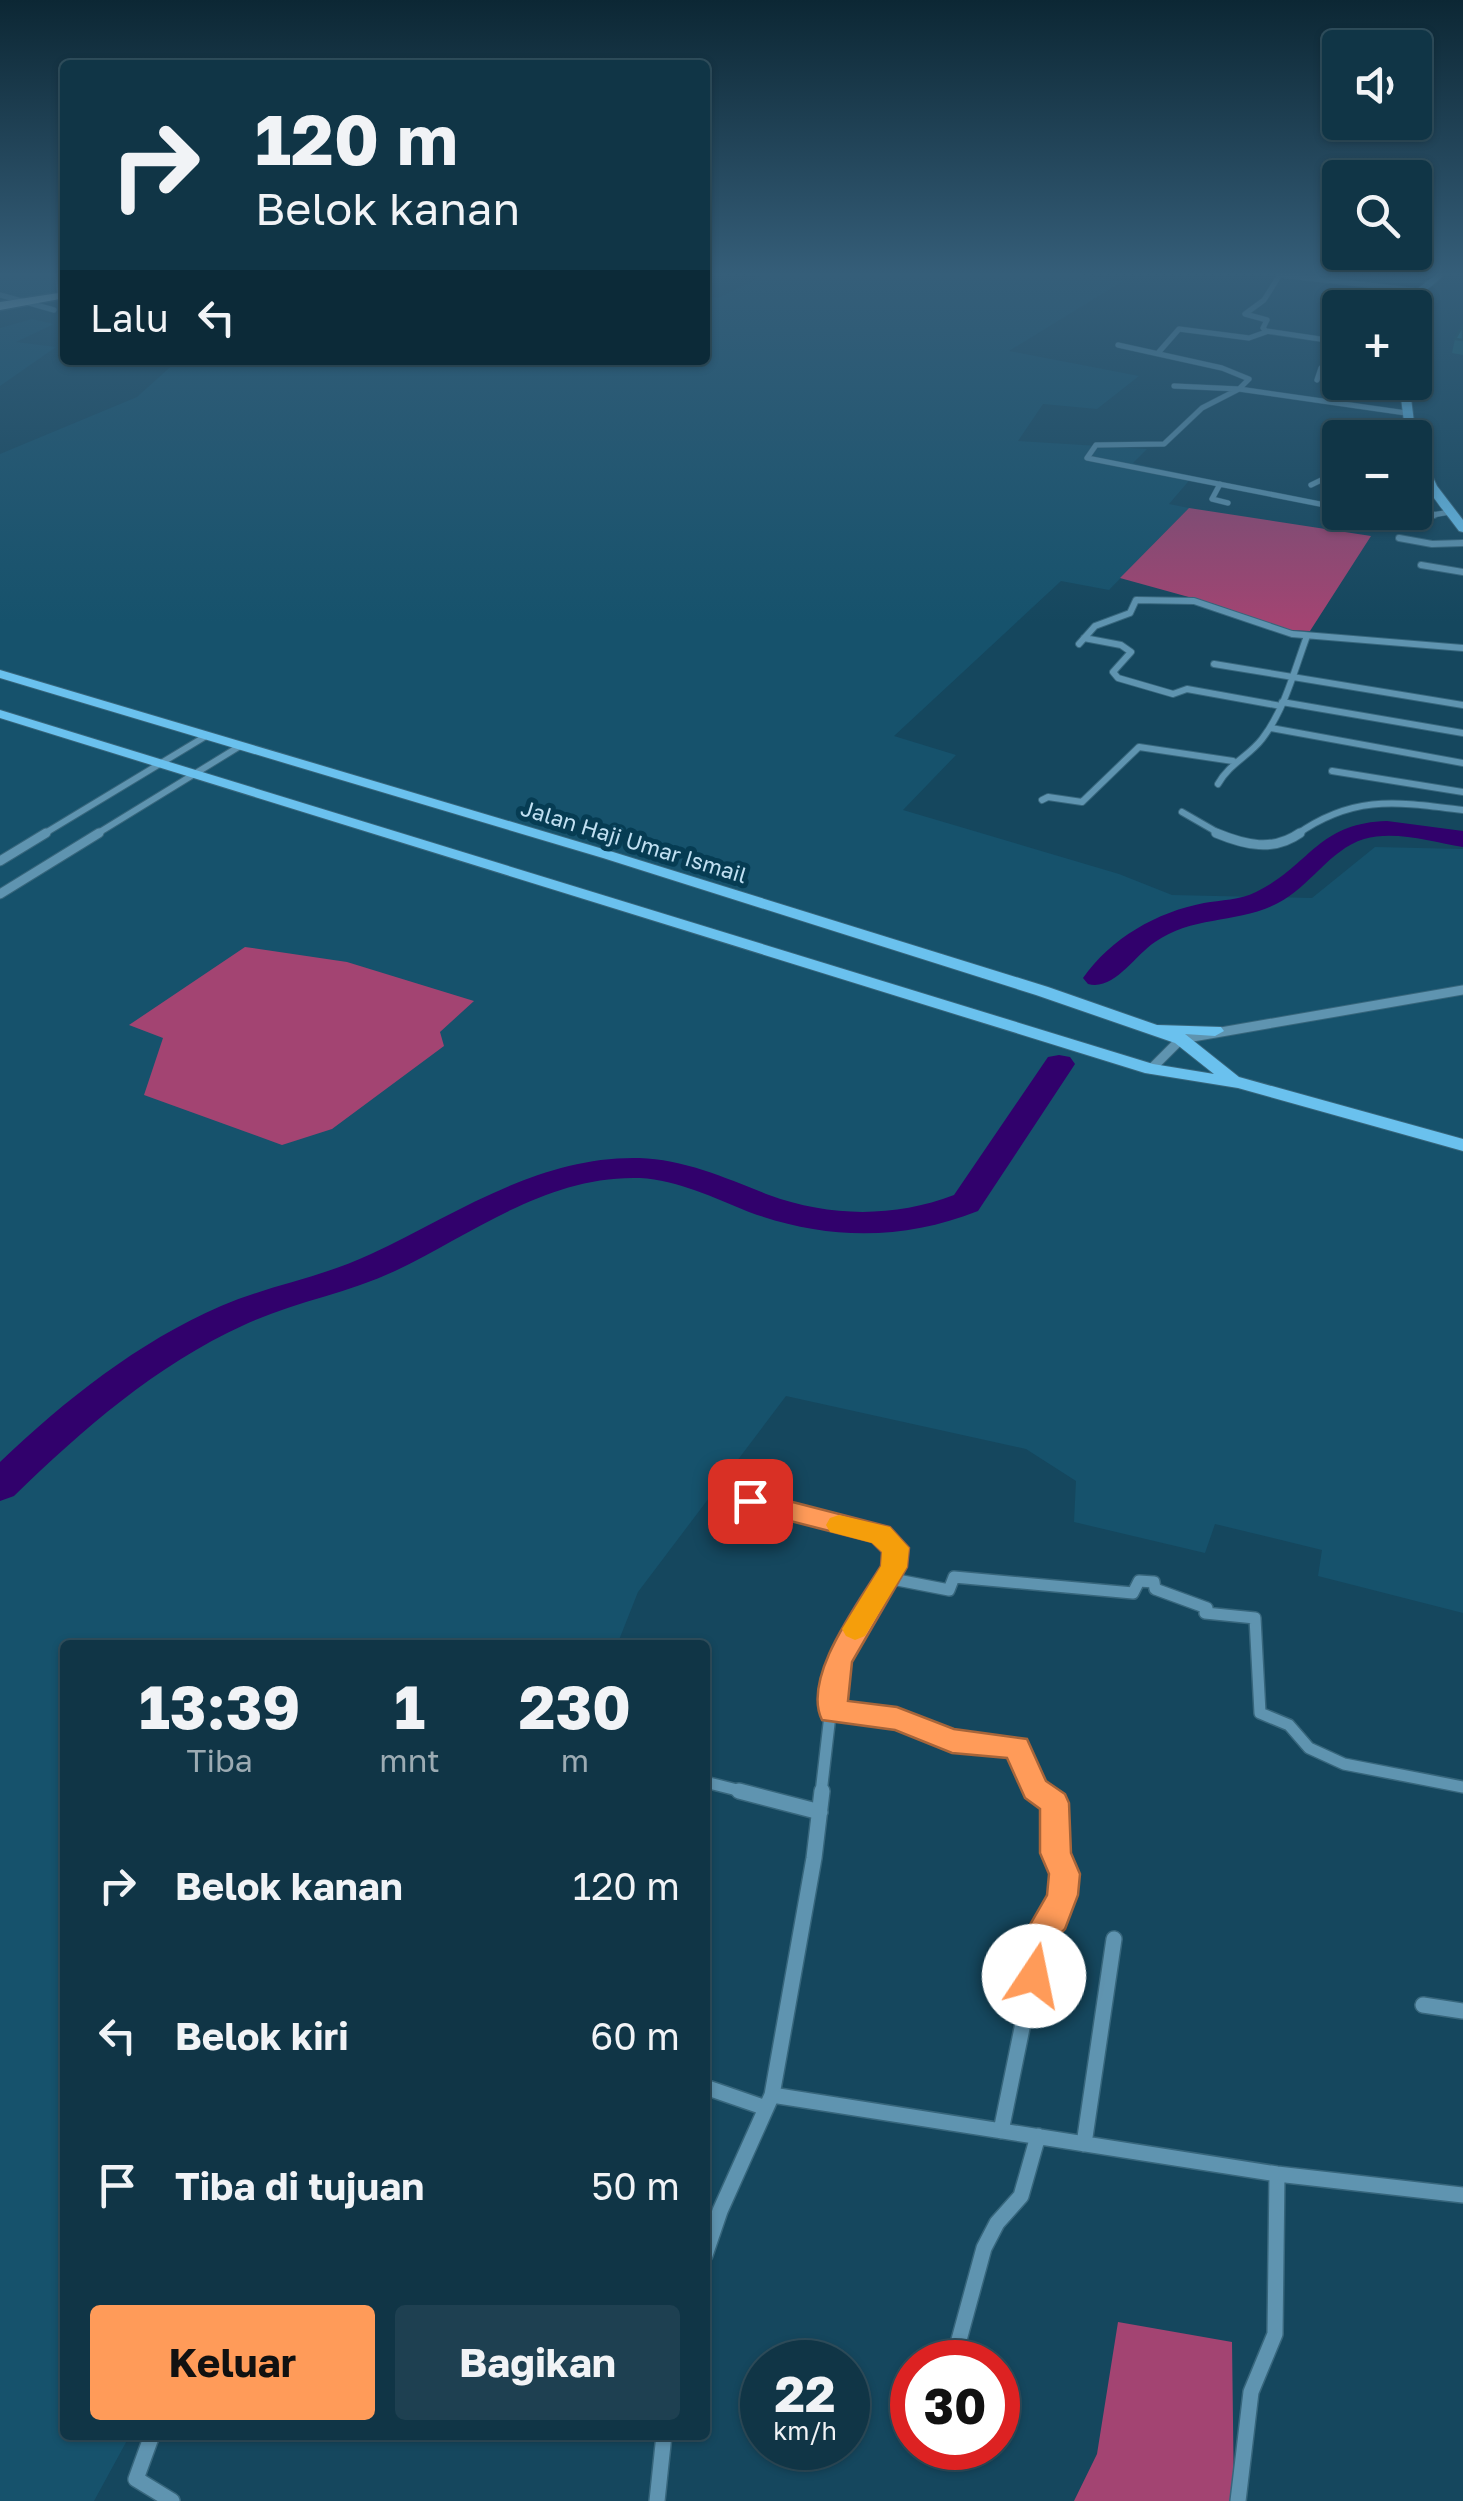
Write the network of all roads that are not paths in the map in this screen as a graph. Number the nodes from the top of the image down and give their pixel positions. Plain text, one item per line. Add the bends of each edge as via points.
1 (1238, 390) edge
2 (1244, 390) edge
3 (1405, 400) edge
4 (1406, 413) junction
5 (1407, 420) edge
6 (1322, 480) edge
7 (1220, 484) junction
8 (1311, 485) dead end
9 (1432, 486) edge
10 (1228, 503) dead end
11 (1322, 504) edge
12 (1450, 512) junction
13 (1432, 515) edge
14 (1463, 528) edge
15 (1399, 538) dead end
16 (1463, 543) edge
17 (1422, 565) dead end
18 (1463, 572) edge
19 (1307, 636) junction
20 (1463, 648) edge
21 (1214, 664) dead end
22 (0, 674) edge
23 (1290, 677) junction
24 (1281, 704) junction
25 (1463, 705) edge
26 (0, 714) edge
27 (1271, 728) junction
28 (1463, 733) edge
29 (206, 736) junction
30 (240, 746) junction
31 (1233, 761) junction
32 (1463, 762) edge
33 (160, 763) junction
34 (1332, 771) dead end
35 (195, 774) junction
36 (1218, 784) dead end
37 (1463, 792) edge
38 (1042, 800) dead end
39 (1463, 810) edge
40 (1182, 812) dead end
41 (0, 861) edge
42 (0, 894) edge
43 (1463, 990) edge
44 (1134, 1023) junction
45 (1215, 1031) junction
46 (1181, 1040) junction
47 (1102, 1054) junction
48 (1151, 1069) junction
49 (1240, 1083) junction
50 (1463, 1145) edge
51 (750, 1501) dead end
52 (887, 1578) junction
53 (832, 1711) junction
54 (710, 1783) edge
55 (1463, 1787) edge
56 (820, 1812) junction
57 (1114, 1939) dead end
58 (1423, 2005) dead end
59 (1463, 2010) edge
60 (710, 2088) edge
61 (769, 2102) junction
62 (1001, 2130) junction
63 (1038, 2136) junction
64 (1084, 2144) junction
65 (1277, 2174) junction
66 (1463, 2195) edge
67 (710, 2243) edge
68 (958, 2340) edge
69 (150, 2440) edge
70 (663, 2440) edge
71 (172, 2501) edge
72 (657, 2501) edge
73 (1238, 2501) edge

1 - 7 street via 1202,408 1164,444 1096,445 1087,458
2 - 4 street
3 - 4 main road
4 - 5 main road
6 - 8 street
7 - 10 street via 1212,499
7 - 11 street
9 - 12 main road
12 - 13 street
12 - 14 main road
15 - 16 street
17 - 18 street
19 - 20 street
19 - 23 street
19 - 24 street via 1204,603 1164,598 1136,600 1130,613 1103,621 1082,641 1132,652 1114,676 1173,694 1196,690
21 - 23 street
22 - 29 main road, Jalan Haji Umar Ismail
23 - 24 street
23 - 25 street
24 - 27 street
24 - 28 street
26 - 33 main road, Jalan Haji Umar Ismail
27 - 31 street via 1249,754
27 - 32 street
29 - 30 main road, Jalan Haji Umar Ismail
29 - 33 street
30 - 35 street
30 - 44 main road, Jalan Haji Umar Ismail
31 - 36 street
31 - 38 street via 1139,747 1082,802
33 - 35 main road, Jalan Haji Umar Ismail
33 - 41 street
34 - 37 street
35 - 42 street
35 - 47 main road, Jalan Haji Umar Ismail
39 - 40 street via 1366,803 1322,816 1287,842 1270,846 1218,834
43 - 45 street
44 - 45 main road
44 - 46 main road, Jalan Haji Umar Ismail
44 - 47 main road via 1143,1038 1135,1048
45 - 46 street
46 - 48 street
46 - 49 main road, Jalan Haji Umar Ismail
47 - 48 main road, Jalan Haji Umar Ismail
48 - 49 main road, Jalan Haji Umar Ismail
49 - 50 main road, Jalan Haji Umar Ismail
51 - 52 street via 888,1539 897,1557
52 - 53 street via 838,1661
52 - 55 street via 948,1590 954,1577 1133,1593 1139,1581 1154,1582 1155,1589 1206,1613 1257,1619 1260,1713 1288,1724 1309,1748 1344,1764
53 - 56 street
53 - 62 street via 897,1719 952,1740 1017,1747 1036,1789 1054,1803 1063,1895 1042,1930
54 - 56 street
56 - 61 street
57 - 64 street
58 - 59 street
60 - 61 street
61 - 62 street
61 - 67 street
62 - 63 street
63 - 64 street
63 - 68 street via 1021,2196 984,2248
64 - 65 street
65 - 66 street
65 - 73 street via 1275,2334 1250,2392
69 - 71 street via 136,2479
70 - 72 street

